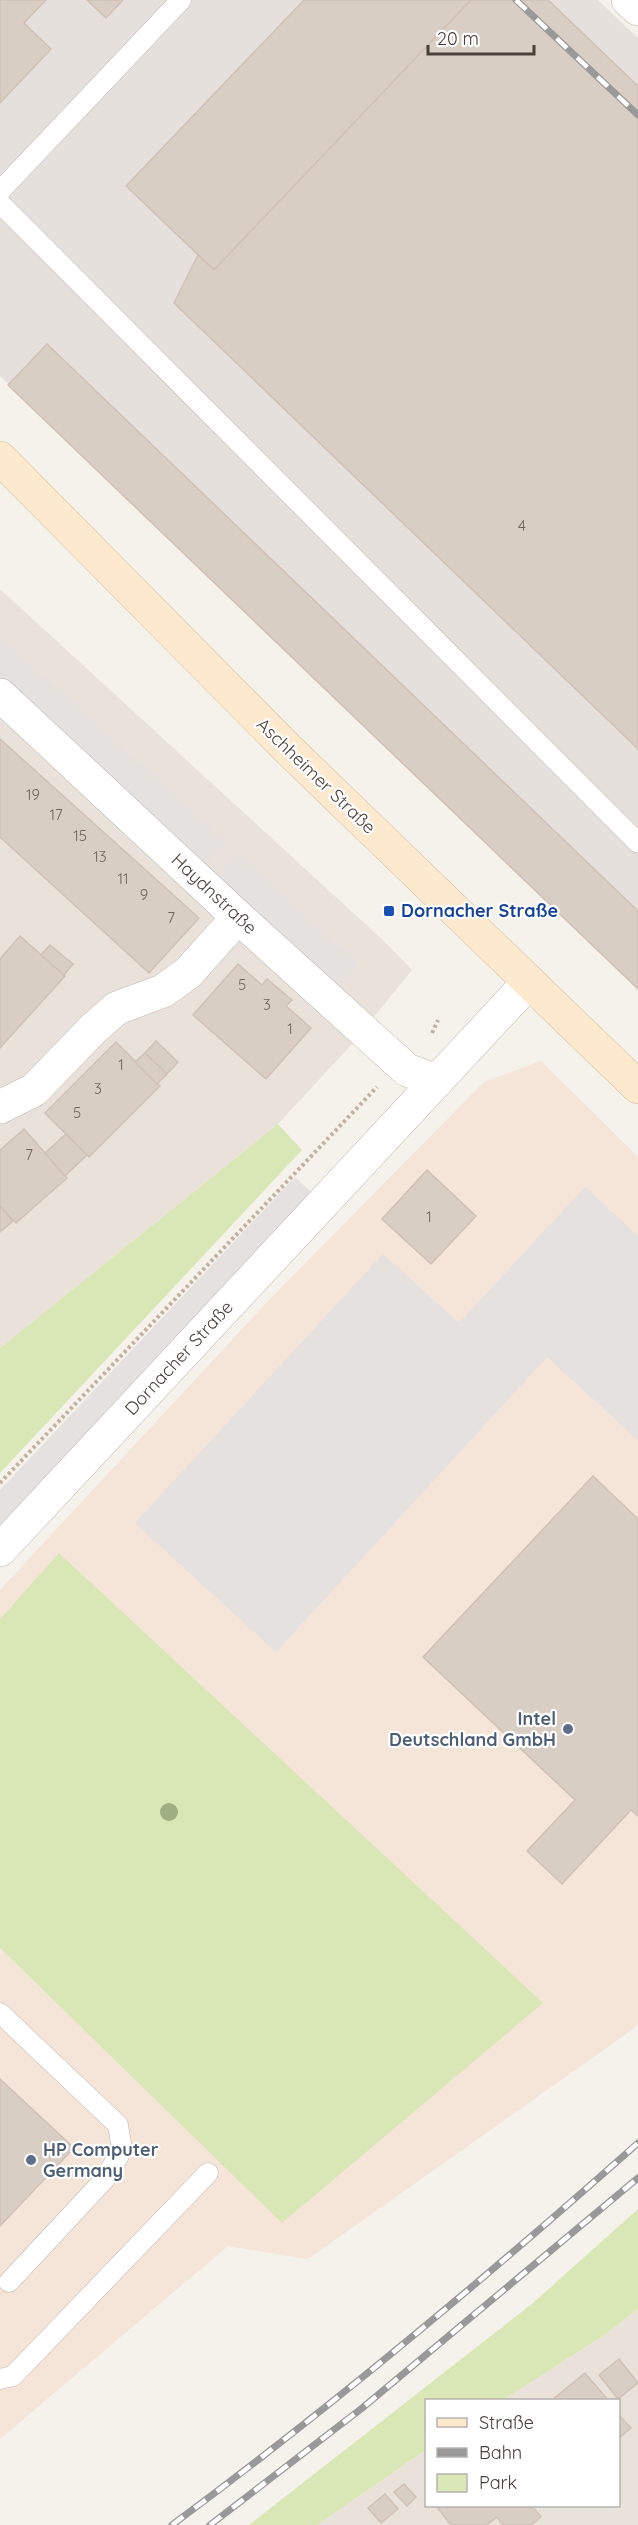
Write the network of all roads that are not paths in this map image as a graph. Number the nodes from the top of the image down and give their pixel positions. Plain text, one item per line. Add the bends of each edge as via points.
1 (181, 0) edge
2 (628, 0) edge
3 (638, 9) edge
4 (0, 191) edge
5 (0, 203) edge
6 (0, 458) edge
7 (0, 695) edge
8 (638, 843) edge
9 (238, 917) junction
10 (529, 982) junction
11 (422, 1075) junction
12 (638, 1087) edge
13 (0, 1107) edge
14 (0, 1551) edge
15 (0, 2013) edge
16 (208, 2173) dead end
17 (9, 2282) dead end
18 (0, 2379) edge

1 - 4 lane
2 - 3 street
5 - 8 lane
6 - 10 main road, Aschheimer Straße via 287,748
7 - 9 street, Haydnstraße
9 - 11 street, Haydnstraße
9 - 13 street via 188,972 163,991 117,1008 34,1090
10 - 11 street, Dornacher Straße
10 - 12 main road, Aschheimer Straße
11 - 14 street, Dornacher Straße
15 - 17 lane via 118,2125 122,2150 104,2180
16 - 18 lane via 13,2376

